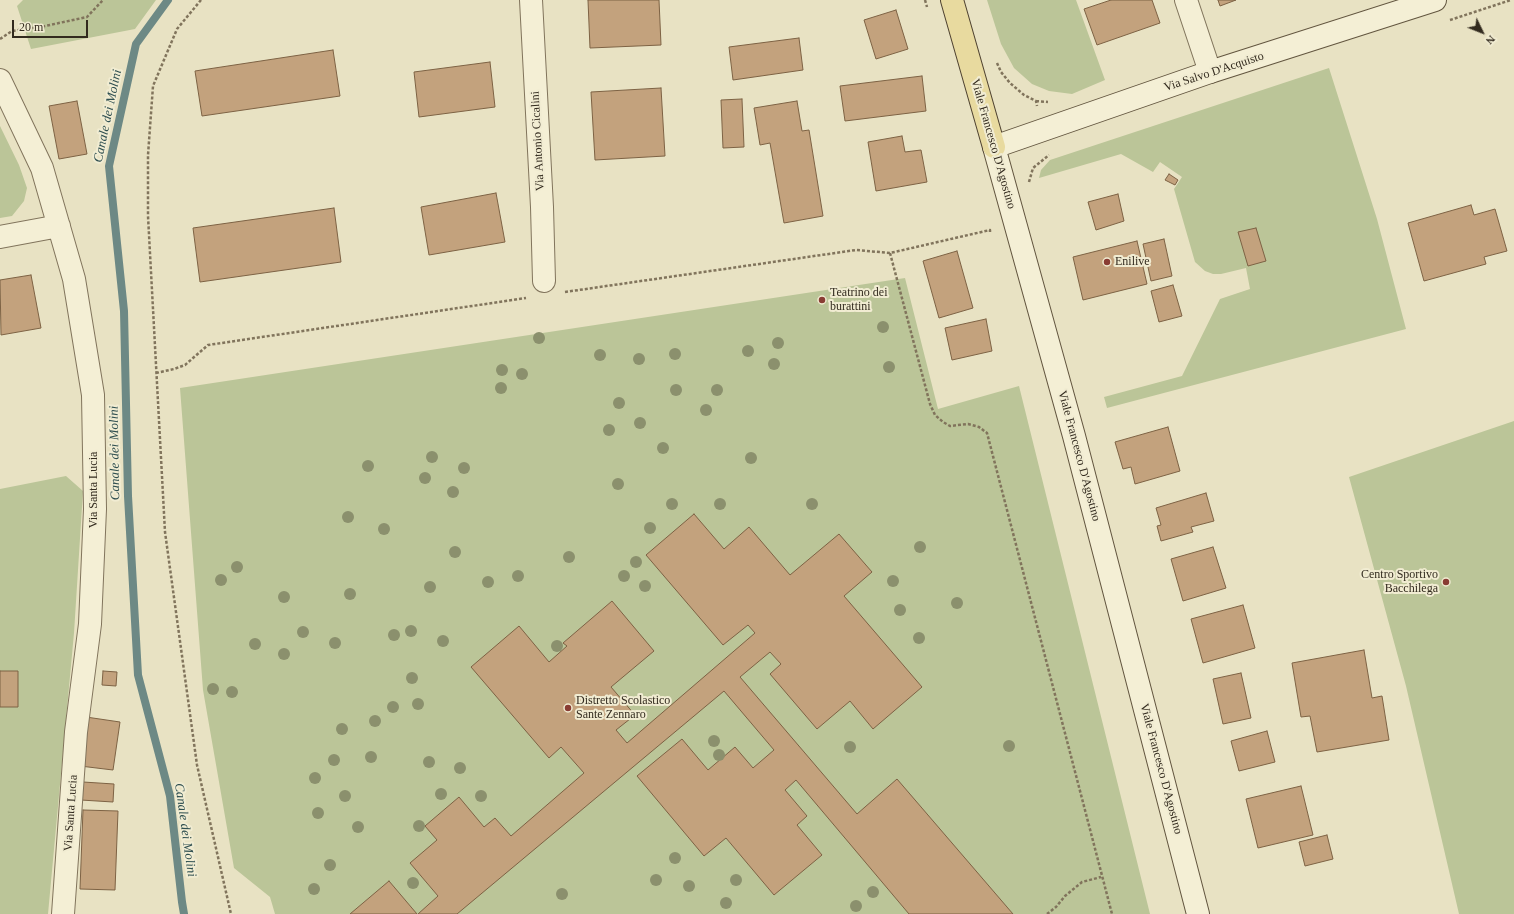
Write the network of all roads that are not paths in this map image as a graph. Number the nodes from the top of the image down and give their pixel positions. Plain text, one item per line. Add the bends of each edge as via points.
1 (531, 0) edge
2 (952, 0) edge
3 (1186, 0) edge
4 (1435, 0) edge
5 (1210, 72) junction
6 (0, 80) edge
7 (994, 147) junction
8 (59, 226) junction
9 (0, 237) edge
10 (538, 289) road end
11 (63, 914) edge
12 (1198, 914) edge

1 - 10 street, Via Antonio Cicalini via 542,207
2 - 7 main road, Viale Francesco D'Agostino
3 - 5 street
4 - 5 street, Via Salvo D'Acquisto
5 - 7 street, Via Salvo D'Acquisto
6 - 8 street, Via Santa Lucia via 42,168
7 - 12 street, Viale Francesco D'Agostino via 1074,436
8 - 9 street
8 - 11 street, Via Santa Lucia via 74,279 93,395 95,509 90,624 76,732

